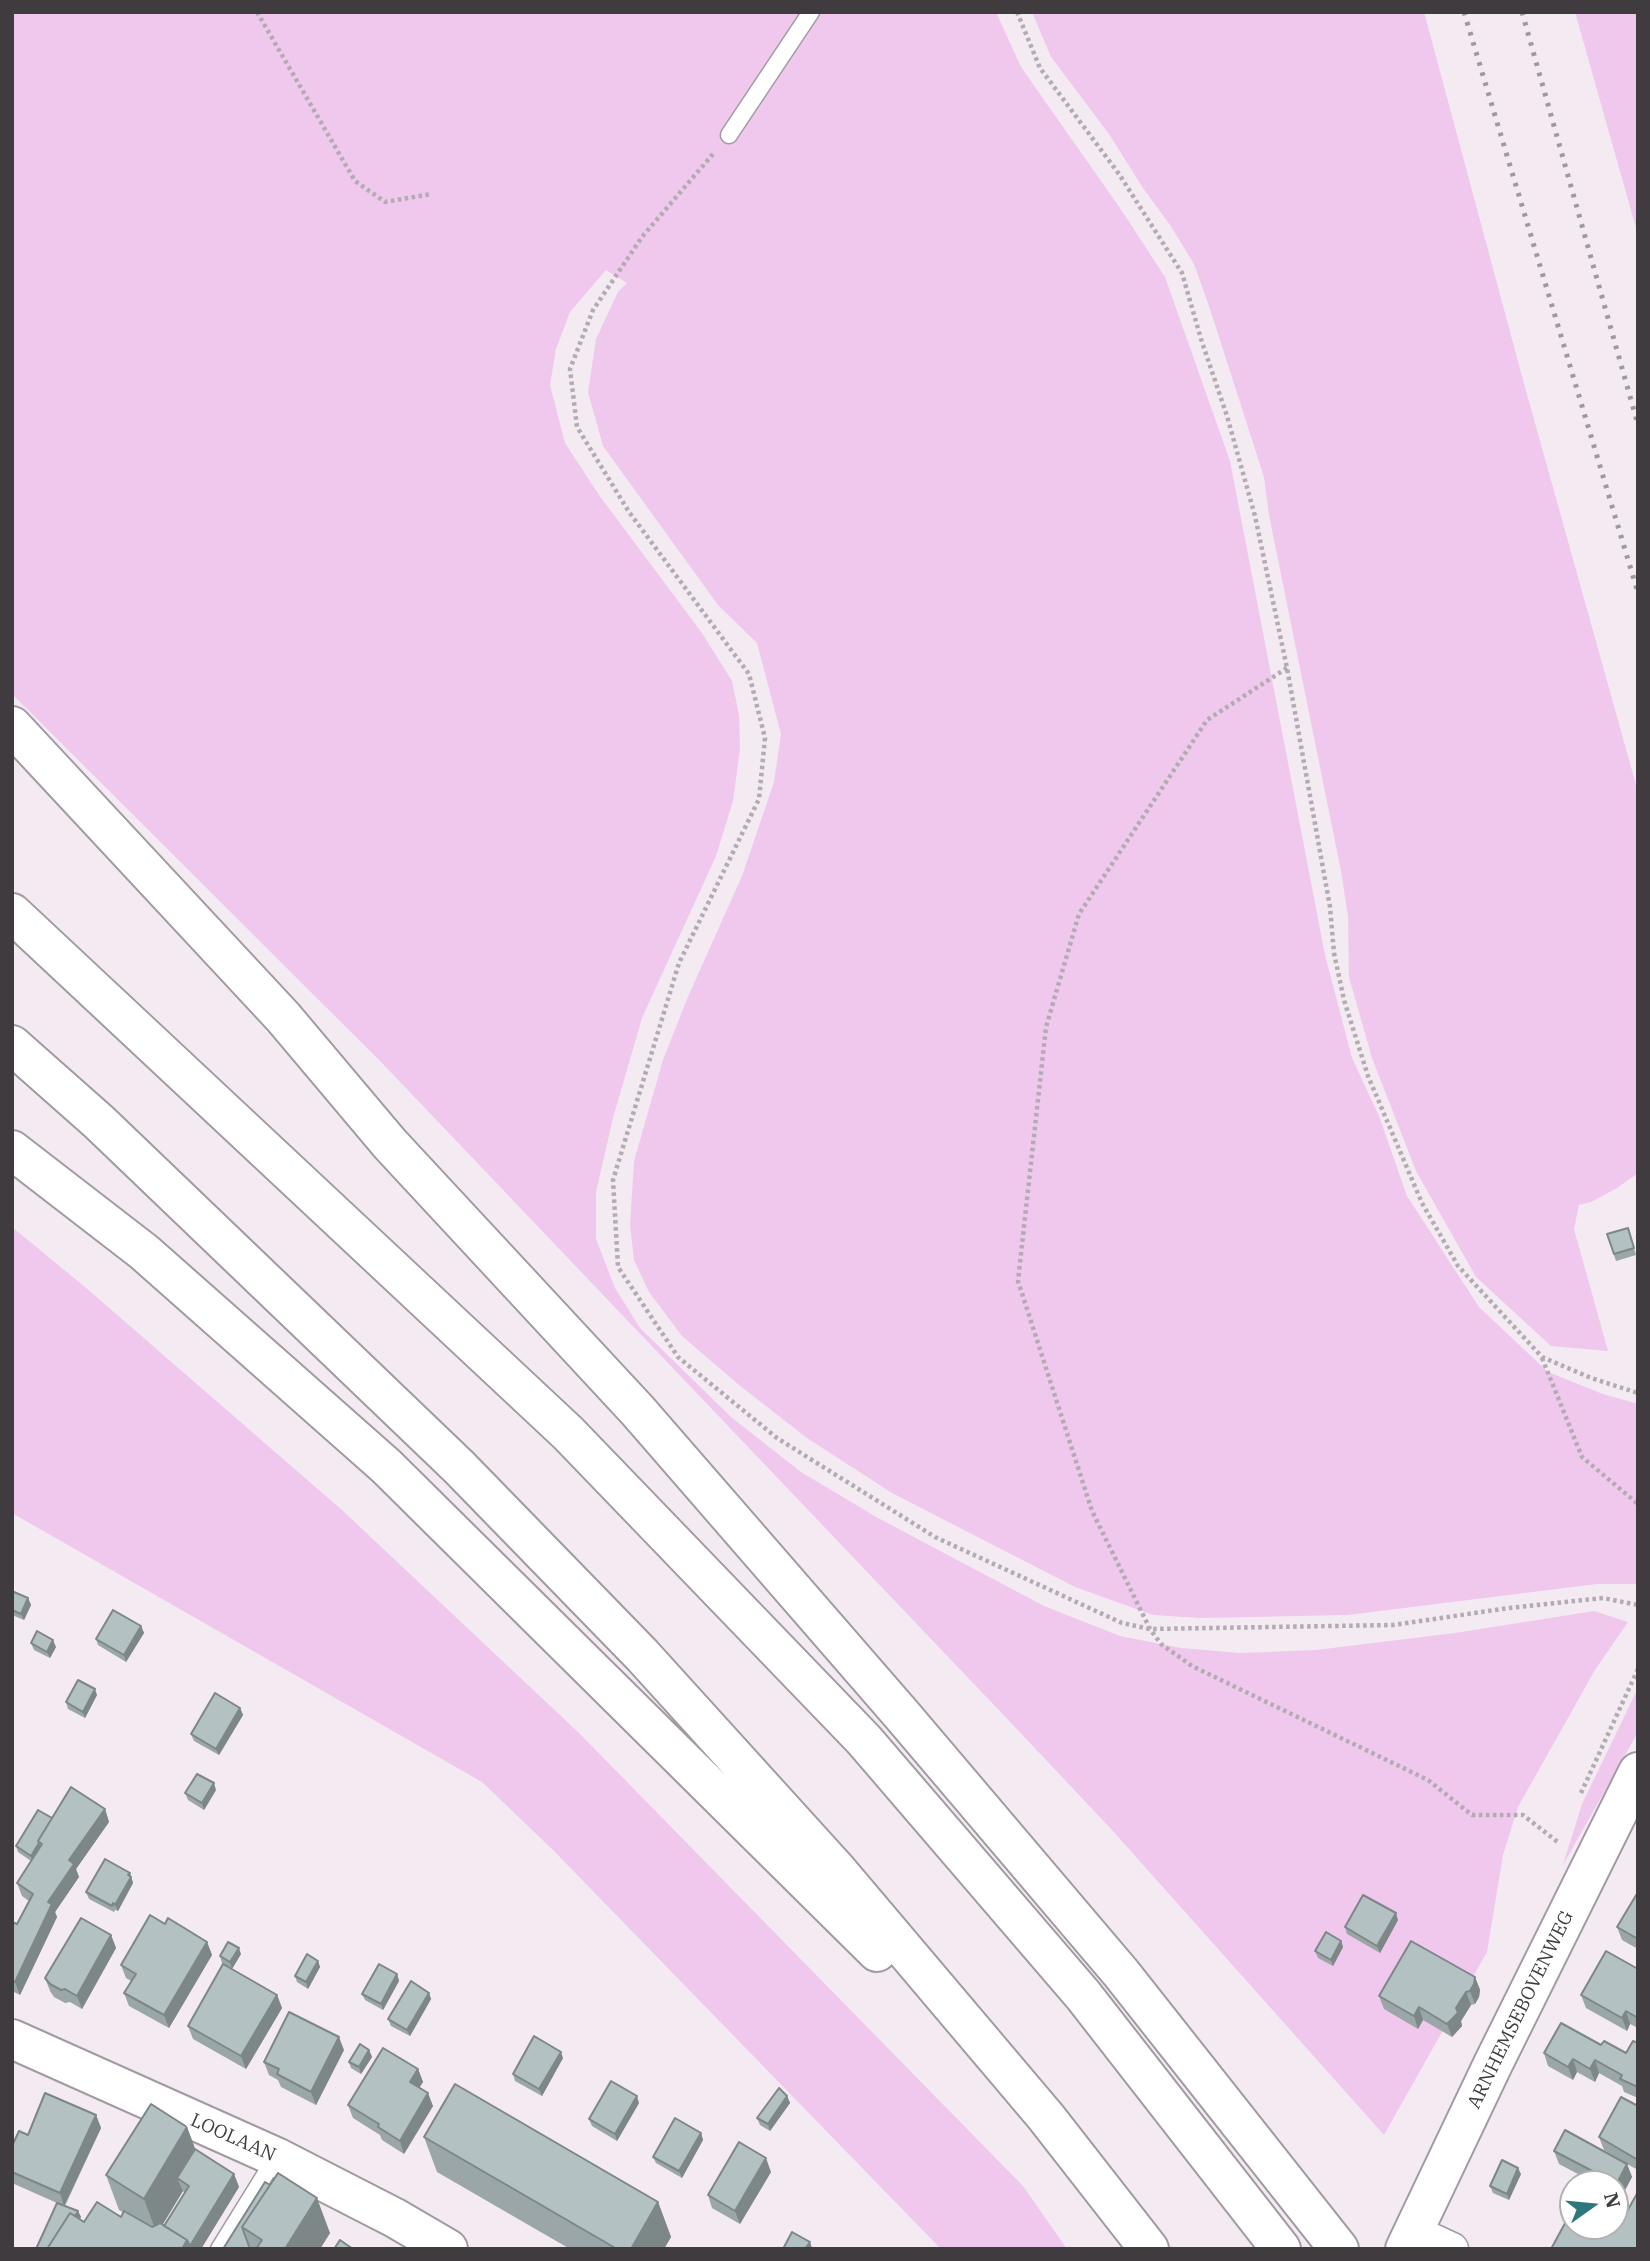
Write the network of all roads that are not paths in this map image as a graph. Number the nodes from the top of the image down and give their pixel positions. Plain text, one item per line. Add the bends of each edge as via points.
1 (811, 12) edge
2 (729, 135) road end
3 (12, 726) edge
4 (12, 913) edge
5 (12, 1045) edge
6 (12, 1150) edge
7 (1638, 1772) edge
8 (12, 2039) edge
9 (1046, 2117) junction
10 (276, 2157) junction
11 (1409, 2240) edge
12 (219, 2249) edge
13 (448, 2249) edge
14 (1149, 2249) edge
15 (1281, 2249) edge
16 (1339, 2249) edge
17 (1452, 2249) edge

1 - 2 lane
3 - 16 main road via 283,1017 390,1144 656,1432 1121,1973
4 - 15 main road via 568,1433 864,1740 1083,1996
5 - 9 main road via 99,1122 459,1467 642,1655 837,1870
6 - 9 main road via 144,1252 386,1466
7 - 11 main road, ARNHEMSEBOVENWEG
8 - 10 main road, LOOLAAN
9 - 14 main road
10 - 12 lane
10 - 13 main road, LOOLAAN
11 - 17 street

